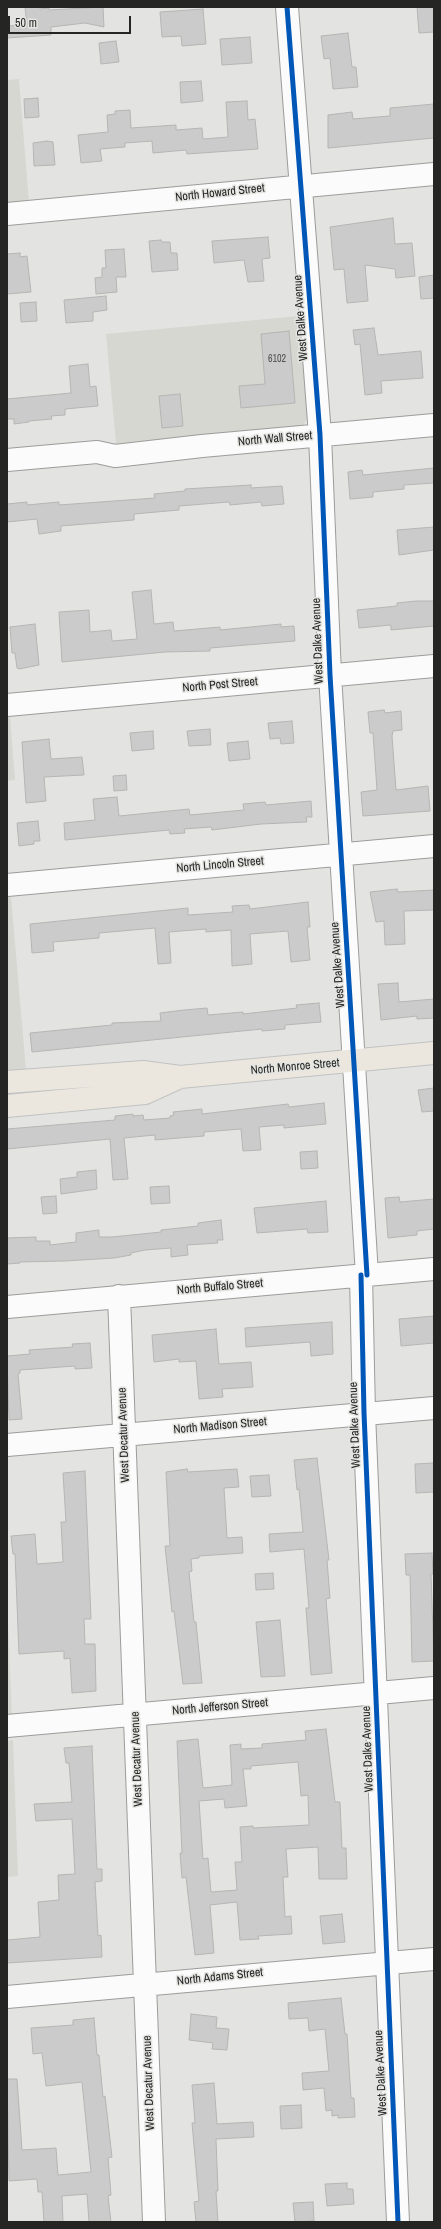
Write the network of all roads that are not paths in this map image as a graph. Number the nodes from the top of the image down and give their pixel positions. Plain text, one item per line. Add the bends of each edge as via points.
1 (287, 7) edge
2 (434, 174) edge
3 (301, 186) junction
4 (7, 214) edge
5 (434, 425) edge
6 (320, 435) junction
7 (115, 456) junction
8 (7, 460) edge
9 (7, 476) edge
10 (434, 666) edge
11 (330, 676) junction
12 (7, 705) edge
13 (434, 846) edge
14 (340, 854) junction
15 (7, 885) edge
16 (434, 1053) edge
17 (355, 1061) junction
18 (180, 1077) junction
19 (7, 1082) edge
20 (7, 1106) edge
21 (434, 1269) edge
22 (364, 1275) junction
23 (119, 1296) junction
24 (7, 1307) edge
25 (434, 1408) edge
26 (364, 1413) junction
27 (123, 1434) junction
28 (7, 1445) edge
29 (434, 1688) edge
30 (376, 1693) junction
31 (135, 1714) junction
32 (7, 1726) edge
33 (434, 1959) edge
34 (386, 1962) junction
35 (145, 1985) junction
36 (7, 1997) edge
37 (154, 2222) edge
38 (398, 2222) edge

1 - 3 street, West Dalke Avenue
2 - 3 street, North Howard Street
3 - 4 street, North Howard Street
3 - 6 street, West Dalke Avenue
5 - 6 street, North Wall Street
6 - 7 street, North Wall Street
6 - 11 street, West Dalke Avenue
7 - 8 street, North Wall Street via 98,452
7 - 9 street, North Wall Street via 101,466
10 - 11 street, North Post Street
11 - 12 street, North Post Street
11 - 14 street, West Dalke Avenue
13 - 14 street, North Lincoln Street
14 - 15 street, North Lincoln Street
14 - 17 street, West Dalke Avenue
16 - 17 main road, North Monroe Street
17 - 18 main road, North Monroe Street
17 - 22 street, West Dalke Avenue
18 - 19 main road, North Monroe Street via 143,1072
18 - 20 main road, North Monroe Street via 145,1093
21 - 22 street, North Buffalo Street
22 - 23 street, North Buffalo Street
22 - 26 street, West Dalke Avenue
23 - 24 street, North Buffalo Street
23 - 27 street, West Decatur Avenue
25 - 26 street, North Madison Street
26 - 27 street, North Madison Street
26 - 30 street, West Dalke Avenue
27 - 28 street, North Madison Street
27 - 31 street, West Decatur Avenue
29 - 30 street, North Jefferson Street
30 - 31 street, North Jefferson Street
30 - 34 street, West Dalke Avenue
31 - 32 street, North Jefferson Street
31 - 35 street, West Decatur Avenue
33 - 34 street, North Adams Street
34 - 35 street, North Adams Street
34 - 38 street, West Dalke Avenue
35 - 36 street, North Adams Street
35 - 37 street, West Decatur Avenue

